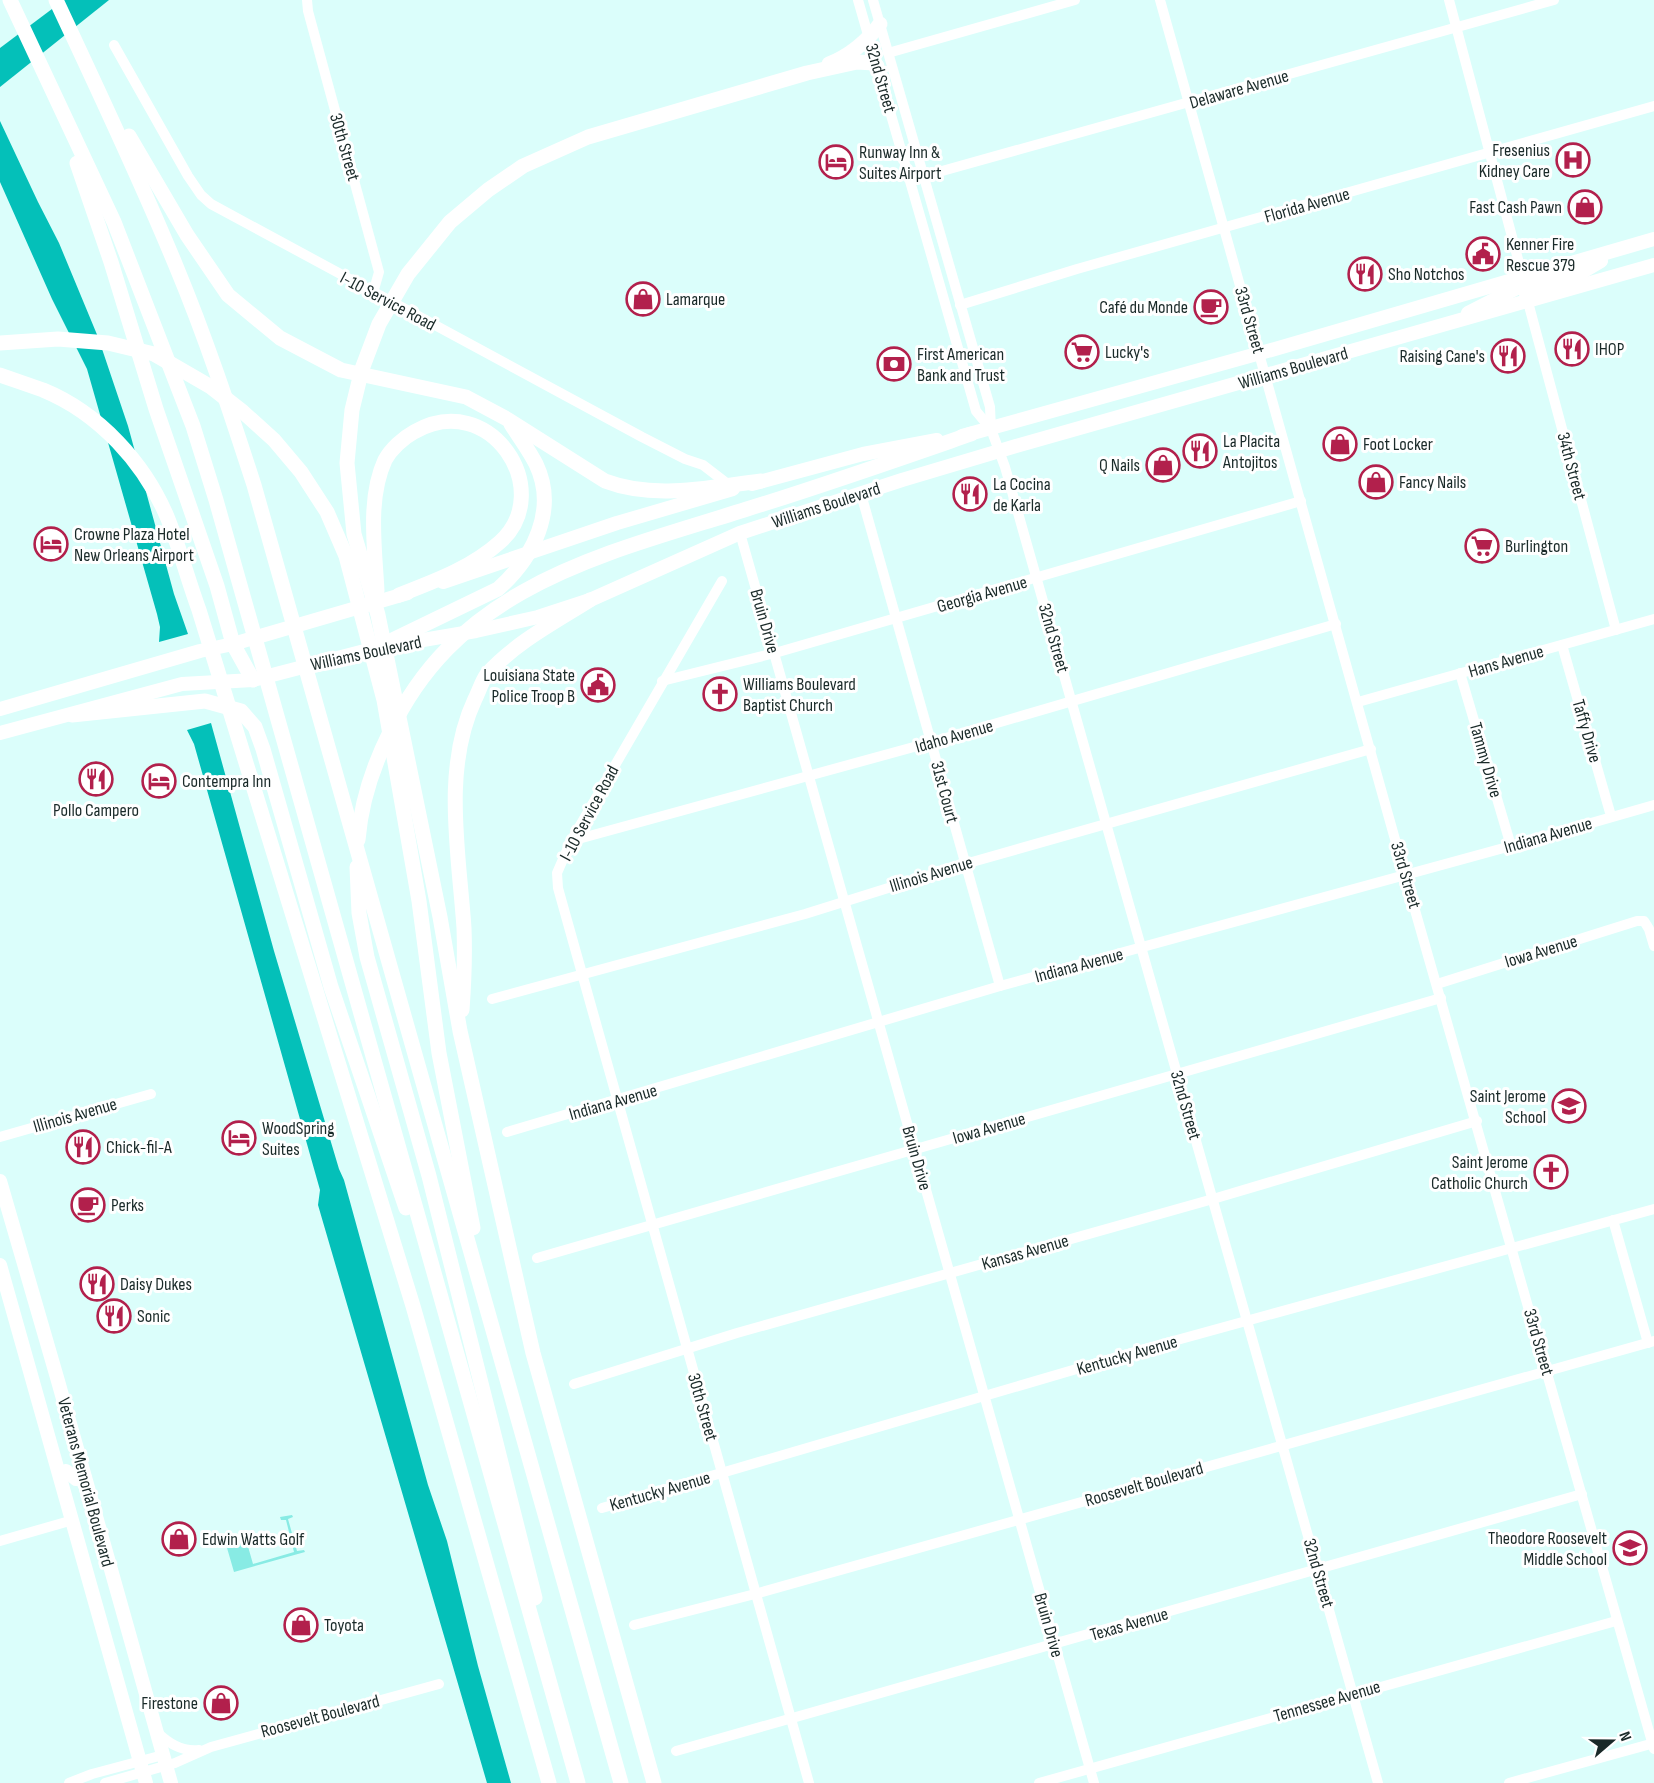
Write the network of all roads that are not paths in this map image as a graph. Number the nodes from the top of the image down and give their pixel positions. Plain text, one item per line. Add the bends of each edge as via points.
1 (56, 0) edge
2 (307, 0) edge
3 (858, 0) edge
4 (873, 0) edge
5 (1075, 0) edge
6 (1160, 0) edge
7 (1449, 0) edge
8 (1554, 0) edge
9 (11, 1) edge
10 (880, 24) junction
11 (1457, 28) junction
12 (869, 38) junction
13 (114, 45) dead end
14 (888, 53) junction
15 (86, 63) junction
16 (877, 66) junction
17 (807, 73) junction
18 (51, 87) junction
19 (1190, 102) junction
20 (1654, 106) edge
21 (1490, 153) junction
22 (923, 176) junction
23 (910, 180) junction
24 (1225, 228) junction
25 (1654, 239) edge
26 (1621, 249) junction
27 (1654, 265) edge
28 (1523, 278) junction
29 (952, 279) junction
30 (939, 283) junction
31 (373, 293) junction
32 (1528, 302) junction
33 (960, 305) junction
34 (1445, 325) junction
35 (0, 343) edge
36 (1260, 354) junction
37 (0, 375) edge
38 (1266, 376) junction
39 (507, 419) junction
40 (991, 429) junction
41 (971, 434) junction
42 (999, 451) junction
43 (761, 482) junction
44 (729, 485) junction
45 (861, 494) junction
46 (1301, 501) junction
47 (740, 533) junction
48 (530, 553) junction
49 (1037, 578) junction
50 (722, 581) dead end
51 (217, 586) junction
52 (399, 595) junction
53 (590, 600) junction
54 (378, 615) junction
55 (897, 618) junction
56 (1654, 619) edge
57 (1336, 624) junction
58 (1616, 630) junction
59 (233, 644) junction
60 (1562, 645) junction
61 (376, 648) junction
62 (200, 651) junction
63 (775, 653) junction
64 (1460, 673) junction
65 (253, 680) junction
66 (662, 681) junction
67 (1072, 702) junction
68 (1358, 702) junction
69 (0, 709) edge
70 (72, 715) junction
71 (0, 734) edge
72 (932, 742) junction
73 (1371, 749) junction
74 (809, 776) junction
75 (1654, 805) edge
76 (1611, 816) junction
77 (1107, 823) junction
78 (571, 841) junction
79 (1511, 846) junction
80 (965, 864) junction
81 (1405, 875) junction
82 (845, 902) junction
83 (1654, 946) edge
84 (1142, 948) junction
85 (581, 974) junction
86 (1437, 984) junction
87 (1000, 986) junction
88 (1441, 998) junction
89 (492, 999) dead end
90 (879, 1023) junction
91 (460, 1030) junction
92 (1177, 1075) junction
93 (151, 1094) dead end
94 (616, 1101) junction
95 (1477, 1121) junction
96 (507, 1132) dead end
97 (0, 1137) edge
98 (914, 1149) junction
99 (0, 1181) edge
100 (1213, 1199) junction
101 (1654, 1209) edge
102 (1613, 1220) junction
103 (652, 1226) junction
104 (1513, 1248) junction
105 (537, 1258) dead end
106 (0, 1269) edge
107 (949, 1274) junction
108 (441, 1301) junction
109 (14, 1316) junction
110 (1248, 1321) junction
111 (494, 1331) junction
112 (1651, 1342) edge
113 (687, 1349) junction
114 (29, 1366) junction
115 (1548, 1371) junction
116 (58, 1381) junction
117 (574, 1384) dead end
118 (984, 1397) junction
119 (1283, 1445) junction
120 (66, 1472) junction
121 (722, 1474) junction
122 (85, 1478) junction
123 (1582, 1494) junction
124 (602, 1508) dead end
125 (1019, 1519) junction
126 (73, 1520) junction
127 (0, 1541) edge
128 (103, 1545) junction
129 (1318, 1569) junction
130 (88, 1576) junction
131 (755, 1594) junction
132 (1616, 1621) junction
133 (634, 1625) dead end
134 (1055, 1645) junction
135 (141, 1677) junction
136 (439, 1684) dead end
137 (1353, 1694) junction
138 (151, 1714) junction
139 (790, 1718) junction
140 (128, 1719) junction
141 (156, 1731) junction
142 (1654, 1745) edge
143 (202, 1750) junction
144 (676, 1751) dead end
145 (164, 1761) junction
146 (1090, 1769) junction
147 (143, 1772) edge
148 (69, 1783) edge
149 (105, 1783) edge
150 (171, 1783) edge
151 (549, 1783) edge
152 (580, 1783) edge
153 (621, 1783) edge
154 (654, 1783) edge
155 (808, 1783) edge
156 (1039, 1783) edge
157 (1094, 1783) edge
158 (1378, 1783) edge
159 (1509, 1783) edge

1 - 15 highway
2 - 31 street, 30th Street via 379,272
3 - 12 street, 32nd Street
4 - 10 street, 32nd Street
5 - 14 street
6 - 19 street, 33rd Street
7 - 11 street
8 - 11 street, Delaware Avenue
9 - 18 highway
10 - 12 highway
10 - 14 street, 32nd Street
11 - 19 street, Delaware Avenue
11 - 21 street
12 - 16 street, 32nd Street
12 - 17 highway via 838,61
13 - 31 street, I-10 Service Road via 201,195 219,209
14 - 22 street, 32nd Street
15 - 39 highway via 187,235 228,295 280,338 341,370 466,397
15 - 111 highway via 204,336 254,485
16 - 17 highway via 856,62
16 - 23 street, 32nd Street
17 - 54 highway via 588,137 523,166 450,222 408,273 379,324 362,369 352,410 347,463 354,534
18 - 51 highway
18 - 108 highway via 114,222 193,426
19 - 22 street, Delaware Avenue
19 - 24 street, 33rd Street
20 - 21 street, Florida Avenue
21 - 24 street, Florida Avenue
21 - 28 street
22 - 23 street, Delaware Avenue
22 - 29 street, 32nd Street
23 - 30 street, 32nd Street
24 - 33 street, Florida Avenue
24 - 36 street, 33rd Street
25 - 26 main road, Williams Boulevard
26 - 28 main road, Williams Boulevard
26 - 32 main road via 1584,270 1532,288 1526,294
27 - 32 main road, Williams Boulevard
28 - 34 main road via 1517,288
28 - 36 main road, Williams Boulevard
29 - 30 street
29 - 33 street, 32nd Street
30 - 40 street, 32nd Street via 976,411
31 - 44 street, I-10 Service Road via 642,437 703,465
32 - 34 main road, Williams Boulevard
32 - 58 street, 34th Street
33 - 40 street, 32nd Street via 990,407
34 - 38 main road, Williams Boulevard
35 - 111 highway via 58,339 108,343 154,354 211,387 274,440 327,512 346,556 384,700 419,901 439,1053
36 - 38 street, 33rd Street
36 - 40 main road, Williams Boulevard
37 - 151 highway via 45,391 88,416 120,444 162,508 199,610 413,1306
38 - 42 main road, Williams Boulevard
38 - 46 street, 33rd Street
39 - 44 highway via 605,481 621,487 659,492
39 - 48 highway via 536,465 542,484 545,517
40 - 41 main road, Williams Boulevard
40 - 42 street, 32nd Street
41 - 43 main road, Williams Boulevard via 864,454
41 - 152 highway via 593,558 541,580 495,608 449,647 423,677 398,714 364,802 356,871 367,957 429,1176
42 - 45 main road, Williams Boulevard
42 - 49 street, 32nd Street
43 - 44 highway
43 - 48 main road, Williams Boulevard via 617,523
45 - 47 main road, Williams Boulevard
45 - 55 street, 31st Court
46 - 49 street, Georgia Avenue
46 - 57 street, 33rd Street
47 - 53 main road, Williams Boulevard
47 - 63 street, Bruin Drive
48 - 52 main road, Williams Boulevard
48 - 61 highway via 498,589
49 - 55 street, Georgia Avenue
49 - 67 street, 32nd Street
50 - 66 street, I-10 Service Road
51 - 59 highway
51 - 62 highway via 219,628 214,639
52 - 54 highway via 459,571 501,542 516,520 520,506 518,472 508,451 480,428 464,421 441,421 423,427 396,446 386,459 378,481 375,509
52 - 59 main road, Williams Boulevard
53 - 61 main road, Williams Boulevard via 476,631
53 - 91 highway via 504,658 486,676 468,714 456,769 464,931
54 - 91 highway
55 - 63 street, Georgia Avenue
55 - 72 street, 31st Court
56 - 58 street, Hans Avenue
57 - 67 street, Idaho Avenue
57 - 68 street, 33rd Street
58 - 60 street, Hans Avenue
59 - 62 main road, Williams Boulevard
59 - 65 highway
60 - 64 street, Hans Avenue
60 - 76 street, Taffy Drive
61 - 65 main road, Williams Boulevard
62 - 69 main road, Williams Boulevard
63 - 66 street, Georgia Avenue
63 - 74 street, Bruin Drive
64 - 68 street, Hans Avenue
64 - 79 street, Tammy Drive
65 - 70 main road, Williams Boulevard via 182,684
66 - 78 street, I-10 Service Road
67 - 72 street, Idaho Avenue
67 - 77 street, 32nd Street
68 - 73 street, 33rd Street
70 - 71 main road, Williams Boulevard
70 - 108 highway via 205,701 241,711 255,728 331,987 394,1176
72 - 74 street, Idaho Avenue
72 - 80 street, 31st Court
73 - 77 street, Illinois Avenue
73 - 81 street, 33rd Street
74 - 78 street, Idaho Avenue
74 - 82 street, Bruin Drive
75 - 76 street, Indiana Avenue
76 - 79 street, Indiana Avenue
77 - 80 street, Illinois Avenue
77 - 84 street, 32nd Street
78 - 85 street, I-10 Service Road via 557,873 558,888
79 - 81 street, Indiana Avenue
80 - 82 street, Illinois Avenue
80 - 87 street, 31st Court
81 - 84 street, Indiana Avenue
81 - 86 street, 33rd Street
82 - 85 street, Illinois Avenue
82 - 90 street, Bruin Drive
83 - 86 street, Iowa Avenue via 1649,929 1644,922 1637,921
84 - 87 street, Indiana Avenue
84 - 92 street, 32nd Street
85 - 89 street, Illinois Avenue
85 - 94 street, I-10 Service Road
86 - 88 street, 33rd Street
87 - 90 street, Indiana Avenue
88 - 92 street, Iowa Avenue
88 - 95 street, 33rd Street
90 - 94 street, Indiana Avenue
90 - 98 street, Bruin Drive
91 - 154 highway via 533,1353
92 - 98 street, Iowa Avenue
92 - 100 street, 32nd Street
93 - 97 street, Illinois Avenue
94 - 96 street, Indiana Avenue
94 - 103 street, 30th Street
95 - 100 street, Kansas Avenue
95 - 104 street, 33rd Street
98 - 103 street, Iowa Avenue
98 - 107 street, Bruin Drive
99 - 116 main road, Veterans Memorial Boulevard
100 - 107 street, Kansas Avenue
100 - 110 street, 32nd Street
101 - 102 street, Kentucky Avenue
102 - 104 street, Kentucky Avenue
102 - 112 street
103 - 105 street, Iowa Avenue
103 - 113 street, 30th Street
104 - 110 street, Kentucky Avenue
104 - 115 street, 33rd Street
106 - 109 main road, Veterans Memorial Boulevard
107 - 113 street, Kansas Avenue
107 - 118 street, Bruin Drive
108 - 152 highway
109 - 114 main road, Veterans Memorial Boulevard
109 - 116 main road via 29,1315 48,1375
110 - 118 street, Kentucky Avenue
110 - 119 street, 32nd Street
111 - 153 highway
112 - 115 street, Roosevelt Boulevard
113 - 117 street, Kansas Avenue
113 - 121 street, 30th Street
114 - 120 main road via 41,1384
114 - 126 main road, Veterans Memorial Boulevard
115 - 119 street, Roosevelt Boulevard
115 - 123 street, 33rd Street
116 - 122 main road, Veterans Memorial Boulevard
118 - 121 street, Kentucky Avenue
118 - 125 street, Bruin Drive
119 - 125 street, Roosevelt Boulevard
119 - 129 street, 32nd Street
120 - 122 main road via 76,1479
120 - 128 main road via 85,1538 95,1546
121 - 124 street, Kentucky Avenue
121 - 131 street, 30th Street
122 - 128 main road, Veterans Memorial Boulevard
123 - 129 street, Texas Avenue
123 - 132 street, 33rd Street
125 - 131 street, Roosevelt Boulevard
125 - 134 street, Bruin Drive
126 - 127 street
126 - 130 main road, Veterans Memorial Boulevard
128 - 135 main road, Veterans Memorial Boulevard
129 - 134 street, Texas Avenue
129 - 137 street, 32nd Street
130 - 135 main road via 99,1575 108,1583 131,1668
130 - 140 main road, Veterans Memorial Boulevard
131 - 133 street, Roosevelt Boulevard
131 - 139 street, 30th Street
132 - 137 street, Tennessee Avenue
132 - 142 street, 33rd Street
134 - 139 street, Texas Avenue
134 - 146 street, Bruin Drive
135 - 138 main road, Veterans Memorial Boulevard
136 - 143 street, Roosevelt Boulevard
137 - 146 street, Tennessee Avenue
137 - 158 street, 32nd Street
138 - 140 main road
138 - 141 main road, Veterans Memorial Boulevard
139 - 144 street, Texas Avenue
139 - 155 street, 30th Street
140 - 147 main road, Veterans Memorial Boulevard
141 - 143 street, Roosevelt Boulevard via 174,1746
141 - 145 main road, Veterans Memorial Boulevard
142 - 159 street
143 - 145 street, Roosevelt Boulevard
145 - 147 street, Roosevelt Boulevard
145 - 150 main road, Veterans Memorial Boulevard
146 - 156 street, Tennessee Avenue
146 - 157 street, Bruin Drive
147 - 148 street, Roosevelt Boulevard via 92,1774
147 - 149 street, Roosevelt Boulevard

